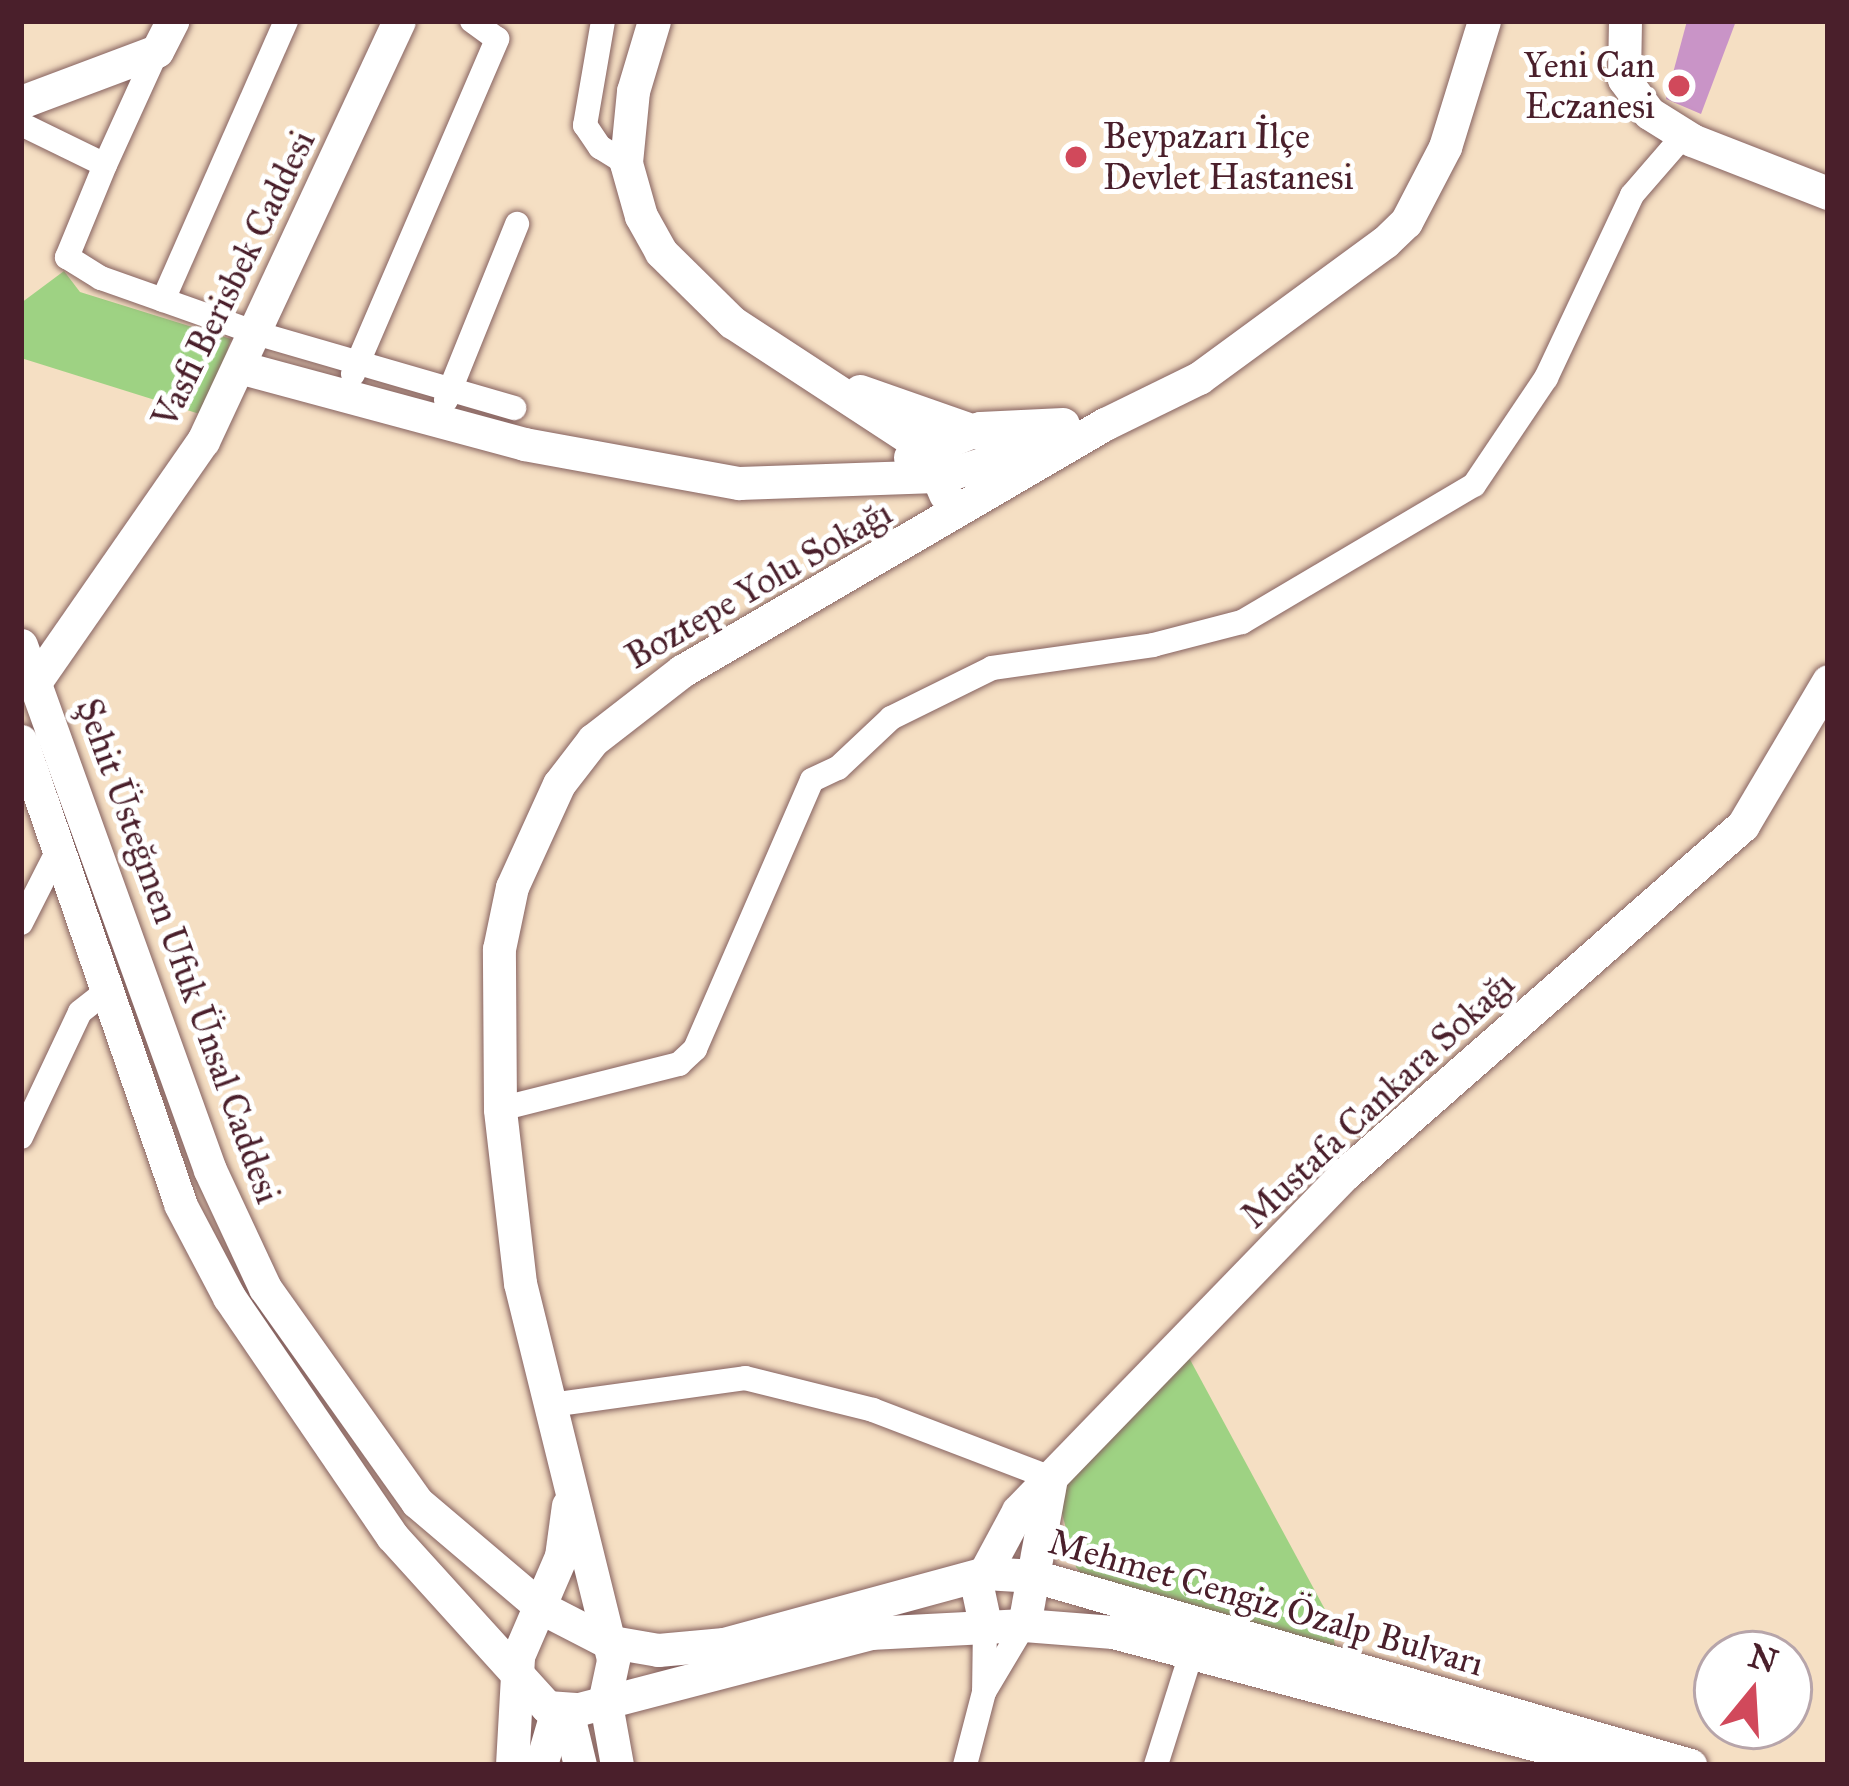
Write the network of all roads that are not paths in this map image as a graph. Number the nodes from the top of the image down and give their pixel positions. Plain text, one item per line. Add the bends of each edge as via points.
1 (286, 21) edge
2 (399, 21) edge
3 (472, 21) edge
4 (603, 21) edge
5 (654, 21) edge
6 (1484, 21) edge
7 (1625, 21) edge
8 (165, 36) edge
9 (21, 102) edge
10 (21, 124) edge
11 (1684, 135) junction
12 (626, 163) junction
13 (105, 165) junction
14 (1828, 194) edge
15 (517, 224) dead end
16 (163, 300) junction
17 (256, 333) junction
18 (243, 368) junction
19 (352, 378) junction
20 (826, 382) junction
21 (1152, 403) junction
22 (444, 404) junction
23 (514, 408) dead end
24 (1105, 424) junction
25 (980, 428) junction
26 (998, 460) junction
27 (934, 463) junction
28 (953, 518) junction
29 (28, 667) edge
30 (1828, 681) edge
31 (21, 741) edge
32 (58, 850) junction
33 (21, 923) edge
34 (107, 991) junction
35 (500, 1109) junction
36 (21, 1137) edge
37 (551, 1405) junction
38 (1051, 1478) junction
39 (572, 1480) junction
40 (1045, 1521) junction
41 (985, 1573) junction
42 (1034, 1576) junction
43 (1078, 1586) junction
44 (542, 1608) junction
45 (985, 1624) junction
46 (1024, 1624) junction
47 (606, 1641) junction
48 (1191, 1654) junction
49 (516, 1678) junction
50 (984, 1692) junction
51 (605, 1698) junction
52 (562, 1711) junction
53 (512, 1765) edge
54 (541, 1765) edge
55 (580, 1765) edge
56 (617, 1765) edge
57 (964, 1765) edge
58 (1156, 1765) edge
59 (1612, 1765) edge
60 (1690, 1765) edge

1 - 16 street
2 - 17 street, Vasfi Berisbek Caddesi
3 - 19 street via 497,39
4 - 12 street via 585,125
5 - 12 street via 632,91
6 - 21 street via 1445,147 1406,222 1242,350
7 - 11 street via 1624,79 1649,113
8 - 9 street
8 - 13 street
10 - 13 street
11 - 14 street
11 - 35 street via 1632,195 1546,378 1474,485 1242,622 1153,645 992,668 891,718 838,768 812,780 695,1049 679,1064
12 - 20 street via 661,252 732,322
13 - 16 street via 68,256
15 - 22 street
16 - 17 street
17 - 18 street, Vasfi Berisbek Caddesi
17 - 19 street
18 - 19 street
18 - 29 street, Vasfi Berisbek Caddesi via 203,441
19 - 22 street
20 - 25 street
20 - 27 street
21 - 24 street
21 - 25 street via 1063,424
22 - 23 street
22 - 27 street via 691,476 831,484
24 - 26 street
24 - 28 street, Boztepe Yolu Sokağı
25 - 26 street
25 - 27 street
26 - 27 street
26 - 28 street via 987,484
27 - 28 street
28 - 35 street, Boztepe Yolu Sokağı via 682,671 593,740 559,784 512,887 499,949
29 - 44 street, Şehit Üsteğmen Ufuk Ünsal Caddesi via 210,1170 265,1288 417,1502
30 - 38 street, Mustafa Cankara Sokağı via 1743,825 1346,1173
31 - 32 street
32 - 33 street
32 - 34 street
34 - 36 street via 80,1012
34 - 49 street via 180,1204 230,1297 392,1536
35 - 37 street, Boztepe Yolu Sokağı via 520,1283
37 - 38 street via 745,1378 873,1410
37 - 39 street, Boztepe Yolu Sokağı
38 - 40 street
38 - 41 street, Mustafa Cankara Sokağı via 1002,1533
39 - 44 street
39 - 47 street, Boztepe Yolu Sokağı
40 - 42 street
40 - 43 street
41 - 42 street, Mehmet Cengiz Özalp Bulvarı
41 - 45 street via 975,1601
41 - 47 street, Mehmet Cengiz Özalp Bulvarı via 724,1644 658,1650
42 - 43 street, Mehmet Cengiz Özalp Bulvarı
42 - 46 street
43 - 60 street, Mehmet Cengiz Özalp Bulvarı
44 - 47 street, Mehmet Cengiz Özalp Bulvarı
44 - 49 street via 521,1645
45 - 46 street, Mehmet Cengiz Özalp Bulvarı
45 - 50 street
45 - 51 street, Mehmet Cengiz Özalp Bulvarı via 870,1633
46 - 48 street, Mehmet Cengiz Özalp Bulvarı via 1113,1632
46 - 50 street
47 - 51 street via 614,1669
48 - 58 street
48 - 59 street, Mehmet Cengiz Özalp Bulvarı
49 - 52 street
49 - 53 street
50 - 57 street
51 - 52 street, Mehmet Cengiz Özalp Bulvarı
51 - 56 street
52 - 54 street
52 - 55 street

